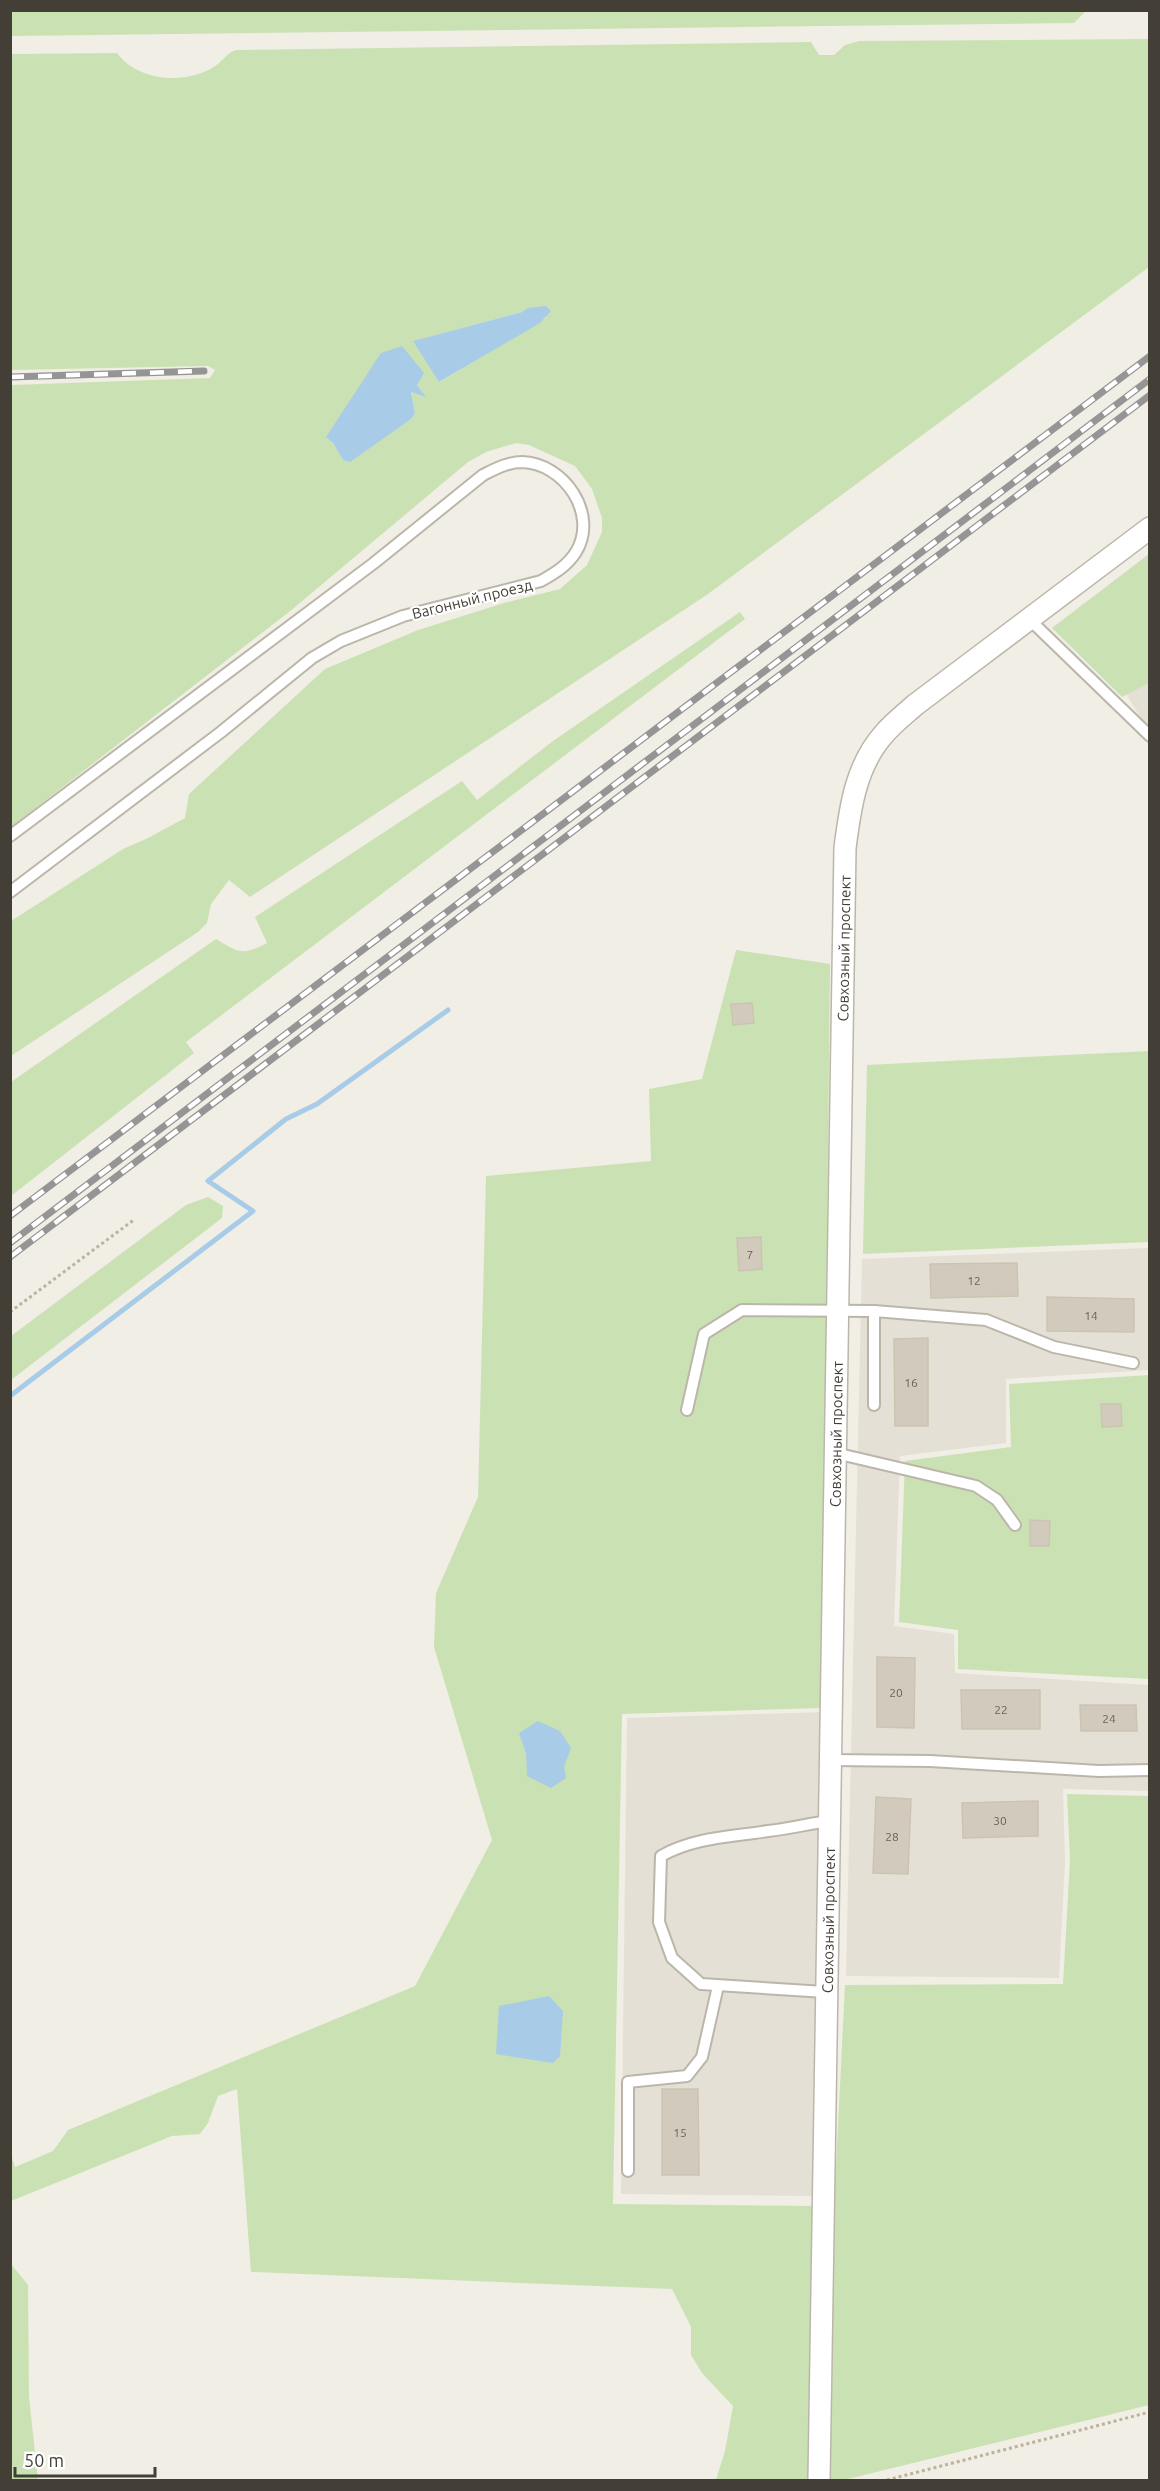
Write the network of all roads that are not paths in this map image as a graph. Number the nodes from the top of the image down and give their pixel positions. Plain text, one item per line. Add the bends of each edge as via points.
1 (1149, 528) edge
2 (1029, 619) junction
3 (1149, 736) edge
4 (10, 836) edge
5 (10, 892) edge
6 (836, 1311) junction
7 (874, 1311) junction
8 (1132, 1363) dead end
9 (874, 1405) dead end
10 (687, 1410) dead end
11 (835, 1453) junction
12 (1015, 1525) dead end
13 (829, 1760) junction
14 (1149, 1770) edge
15 (828, 1821) junction
16 (718, 1986) junction
17 (825, 1992) junction
18 (628, 2171) dead end
19 (819, 2481) edge

1 - 2 street, Совхозный проспект
2 - 3 lane
2 - 6 street, Совхозный проспект via 915,705 883,735 863,765 851,805 844,848
4 - 5 lane, Вагонный проезд via 374,562 483,474 522,462 543,466 574,492 581,507 582,529 577,551 561,570 541,581 403,616 331,646
6 - 7 lane
6 - 10 lane via 742,1310 704,1334
6 - 11 street, Совхозный проспект
7 - 8 lane via 986,1320 1053,1347
7 - 9 lane
11 - 12 lane via 976,1486 997,1500
11 - 13 street, Совхозный проспект
13 - 14 lane
13 - 15 street, Совхозный проспект
15 - 16 lane via 725,1835 675,1848 661,1856 659,1922 672,1958 701,1984
15 - 17 street, Совхозный проспект
16 - 17 lane
16 - 18 lane via 702,2057 687,2076 628,2082
17 - 19 street, Совхозный проспект

